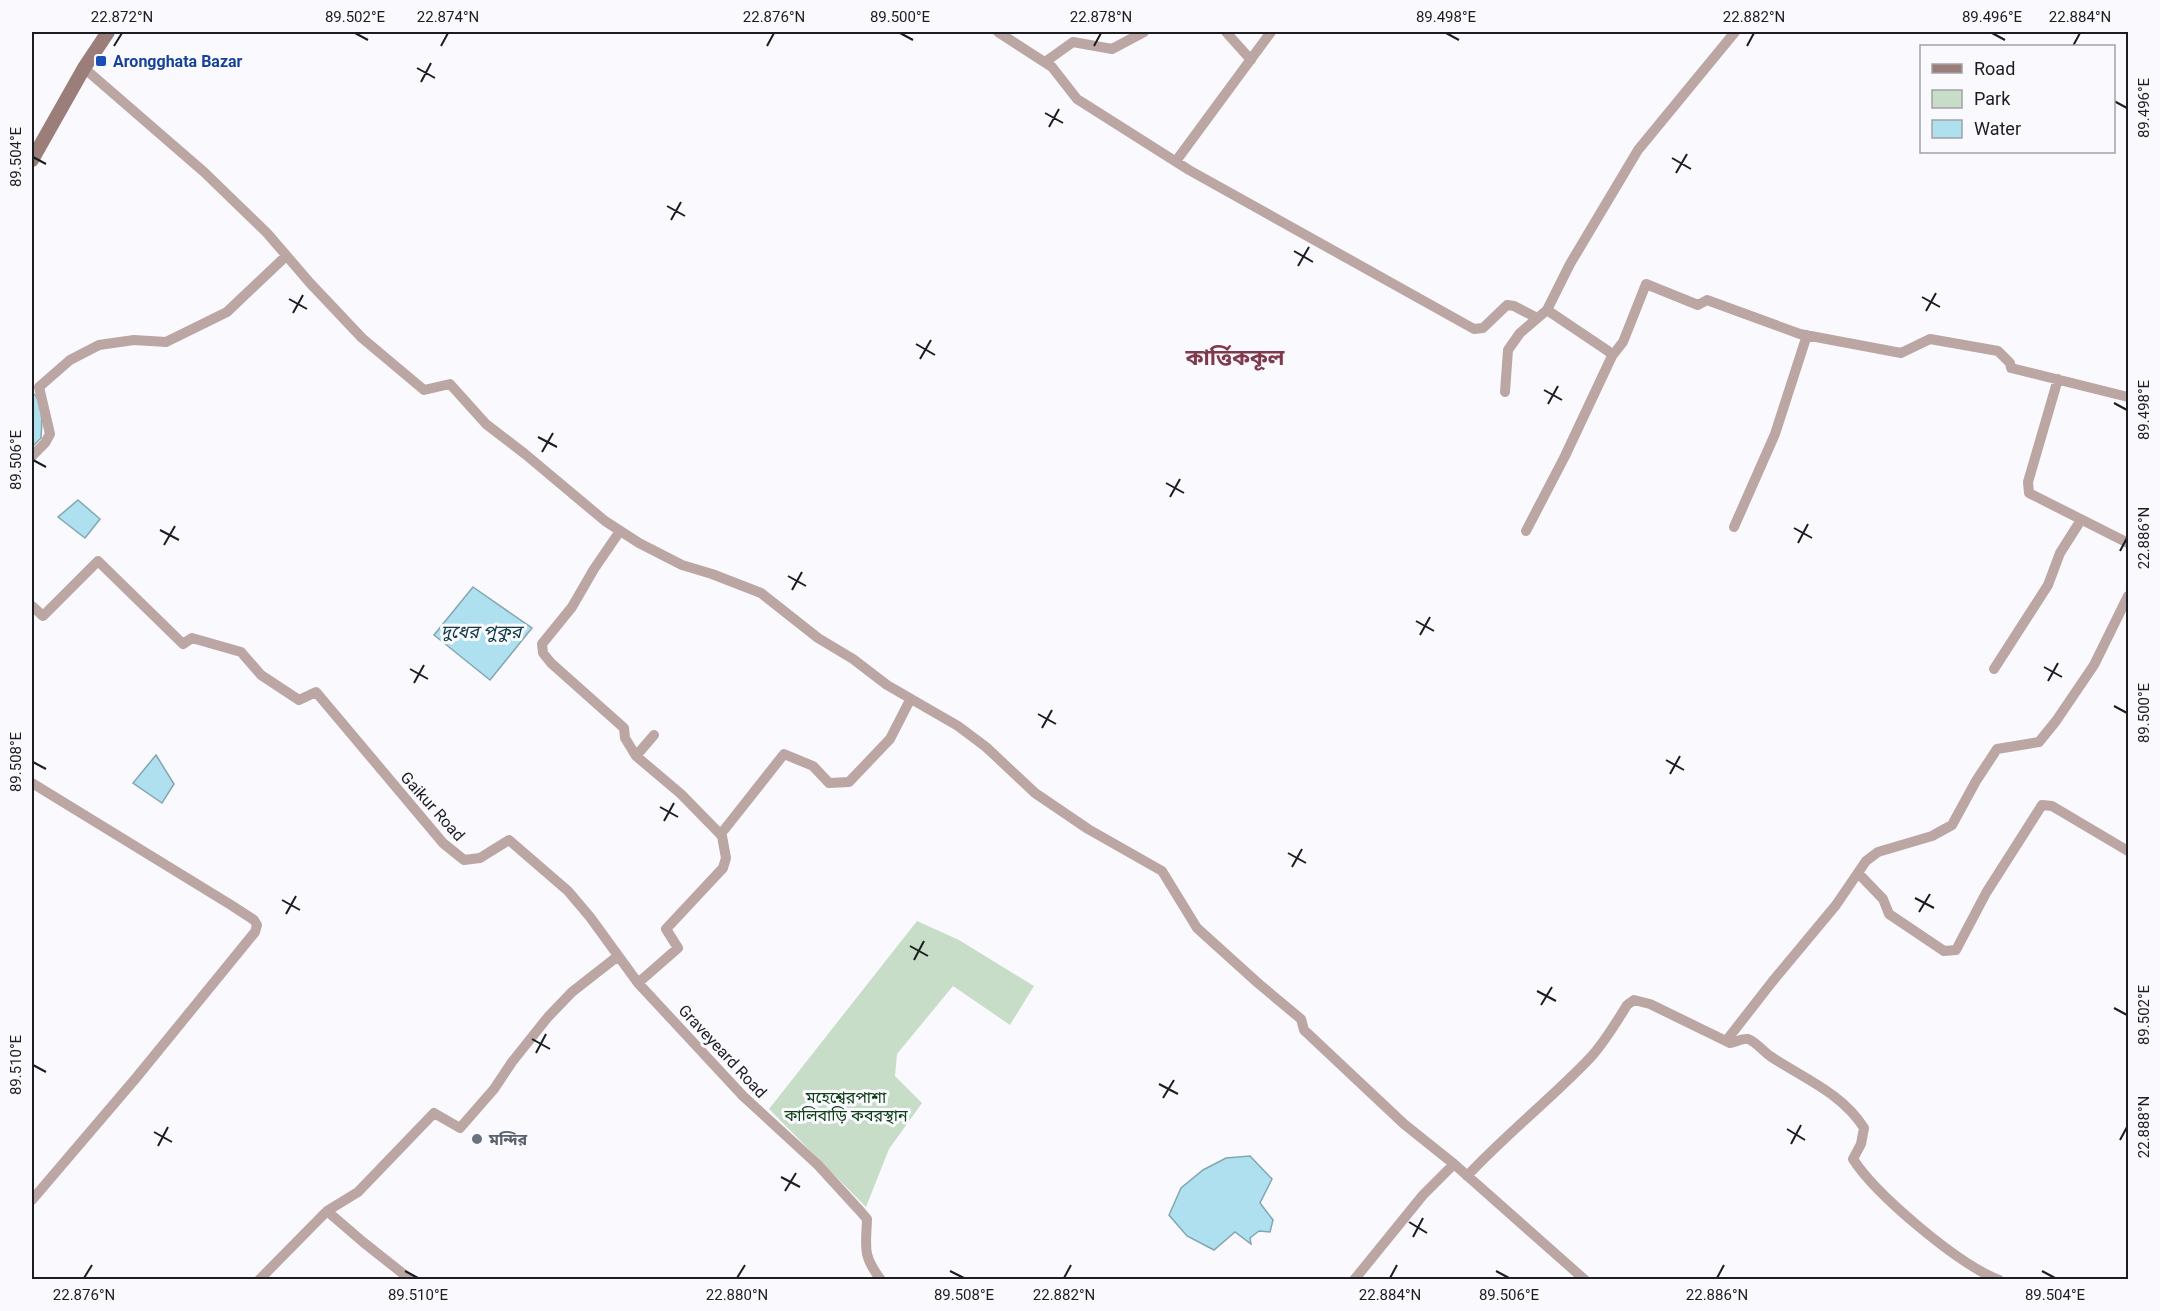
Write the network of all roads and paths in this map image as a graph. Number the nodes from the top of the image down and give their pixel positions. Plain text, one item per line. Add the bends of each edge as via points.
1 (108, 32) edge
2 (998, 32) edge
3 (1143, 32) edge
4 (1226, 32) edge
5 (1271, 32) edge
6 (1735, 32) edge
7 (1251, 60) junction
8 (1045, 62) junction
9 (84, 68) junction
10 (32, 160) edge
11 (1176, 161) junction
12 (286, 256) junction
13 (1546, 309) junction
14 (1537, 318) junction
15 (1807, 335) junction
16 (1612, 356) junction
17 (2058, 379) junction
18 (1505, 392) dead end
19 (2128, 397) edge
20 (32, 456) edge
21 (2081, 519) junction
22 (1734, 527) dead end
23 (620, 531) junction
24 (1526, 531) dead end
25 (2128, 543) edge
26 (2128, 596) edge
27 (32, 606) edge
28 (1994, 669) dead end
29 (910, 700) junction
30 (654, 735) dead end
31 (636, 756) junction
32 (32, 783) edge
33 (724, 830) dead end
34 (2128, 851) edge
35 (1858, 873) junction
36 (618, 956) junction
37 (638, 983) junction
38 (1726, 1041) junction
39 (1454, 1164) junction
40 (1467, 1176) junction
41 (32, 1200) edge
42 (327, 1211) junction
43 (259, 1280) edge
44 (411, 1280) edge
45 (881, 1280) edge
46 (1354, 1280) edge
47 (1585, 1280) edge
48 (1999, 1280) edge

1 - 9 main road
2 - 8 street
3 - 8 street via 1112,49 1073,42
4 - 7 street
5 - 7 street
6 - 13 street via 1638,150
7 - 11 street
8 - 11 street via 1077,99
9 - 10 main road
9 - 12 street via 204,172
11 - 14 street via 1474,329 1483,328 1507,305
12 - 20 street via 228,312 166,342 134,340 99,345 70,360 39,387 50,434
12 - 23 street via 362,338 424,390 450,384 486,424
13 - 14 street
13 - 16 street
14 - 18 street via 1508,350
15 - 16 street via 1707,300 1698,305 1646,284 1623,342
15 - 17 street via 1901,353 1930,339 1998,351 2012,368
15 - 22 street via 1775,434
16 - 24 street
17 - 19 street
17 - 21 street via 2028,482 2029,493
21 - 25 street
21 - 28 street via 2060,553 2048,585
23 - 29 street via 682,565 761,593 818,638
23 - 31 street via 572,607 542,644 551,663 624,728 625,738
26 - 35 street via 2094,664 2039,742 1997,749 1952,825 1932,836 1878,852
27 - 36 street, Gaikur Road via 44,616 98,561 183,644 192,638 241,652 261,675 299,700 316,692 453,852 464,860 480,858 509,840 568,891
29 - 33 street via 890,739 849,782 829,783 813,766 784,754
29 - 39 street via 958,726 986,747 1035,794 1162,871 1197,928 1300,1019 1304,1030 1404,1124
30 - 31 street
31 - 37 street via 722,836 726,858 723,868 666,929 678,948
32 - 41 street via 231,905 257,925 136,1078
34 - 35 street via 2052,806 2042,805 1986,893 1956,950 1944,951 1888,914 1883,899
35 - 38 street
36 - 37 street, Graveyeard Road
36 - 42 street via 572,992 548,1017 460,1128 434,1113 358,1192
37 - 45 street, Graveyeard Road via 867,1219 866,1255
38 - 40 street via 1634,1000 1592,1057
38 - 48 street via 1750,1040 1856,1114 1864,1128 1853,1159 1859,1168 1896,1206 1950,1251
39 - 40 street
39 - 46 street via 1423,1195
40 - 47 street
42 - 43 street
42 - 44 street

